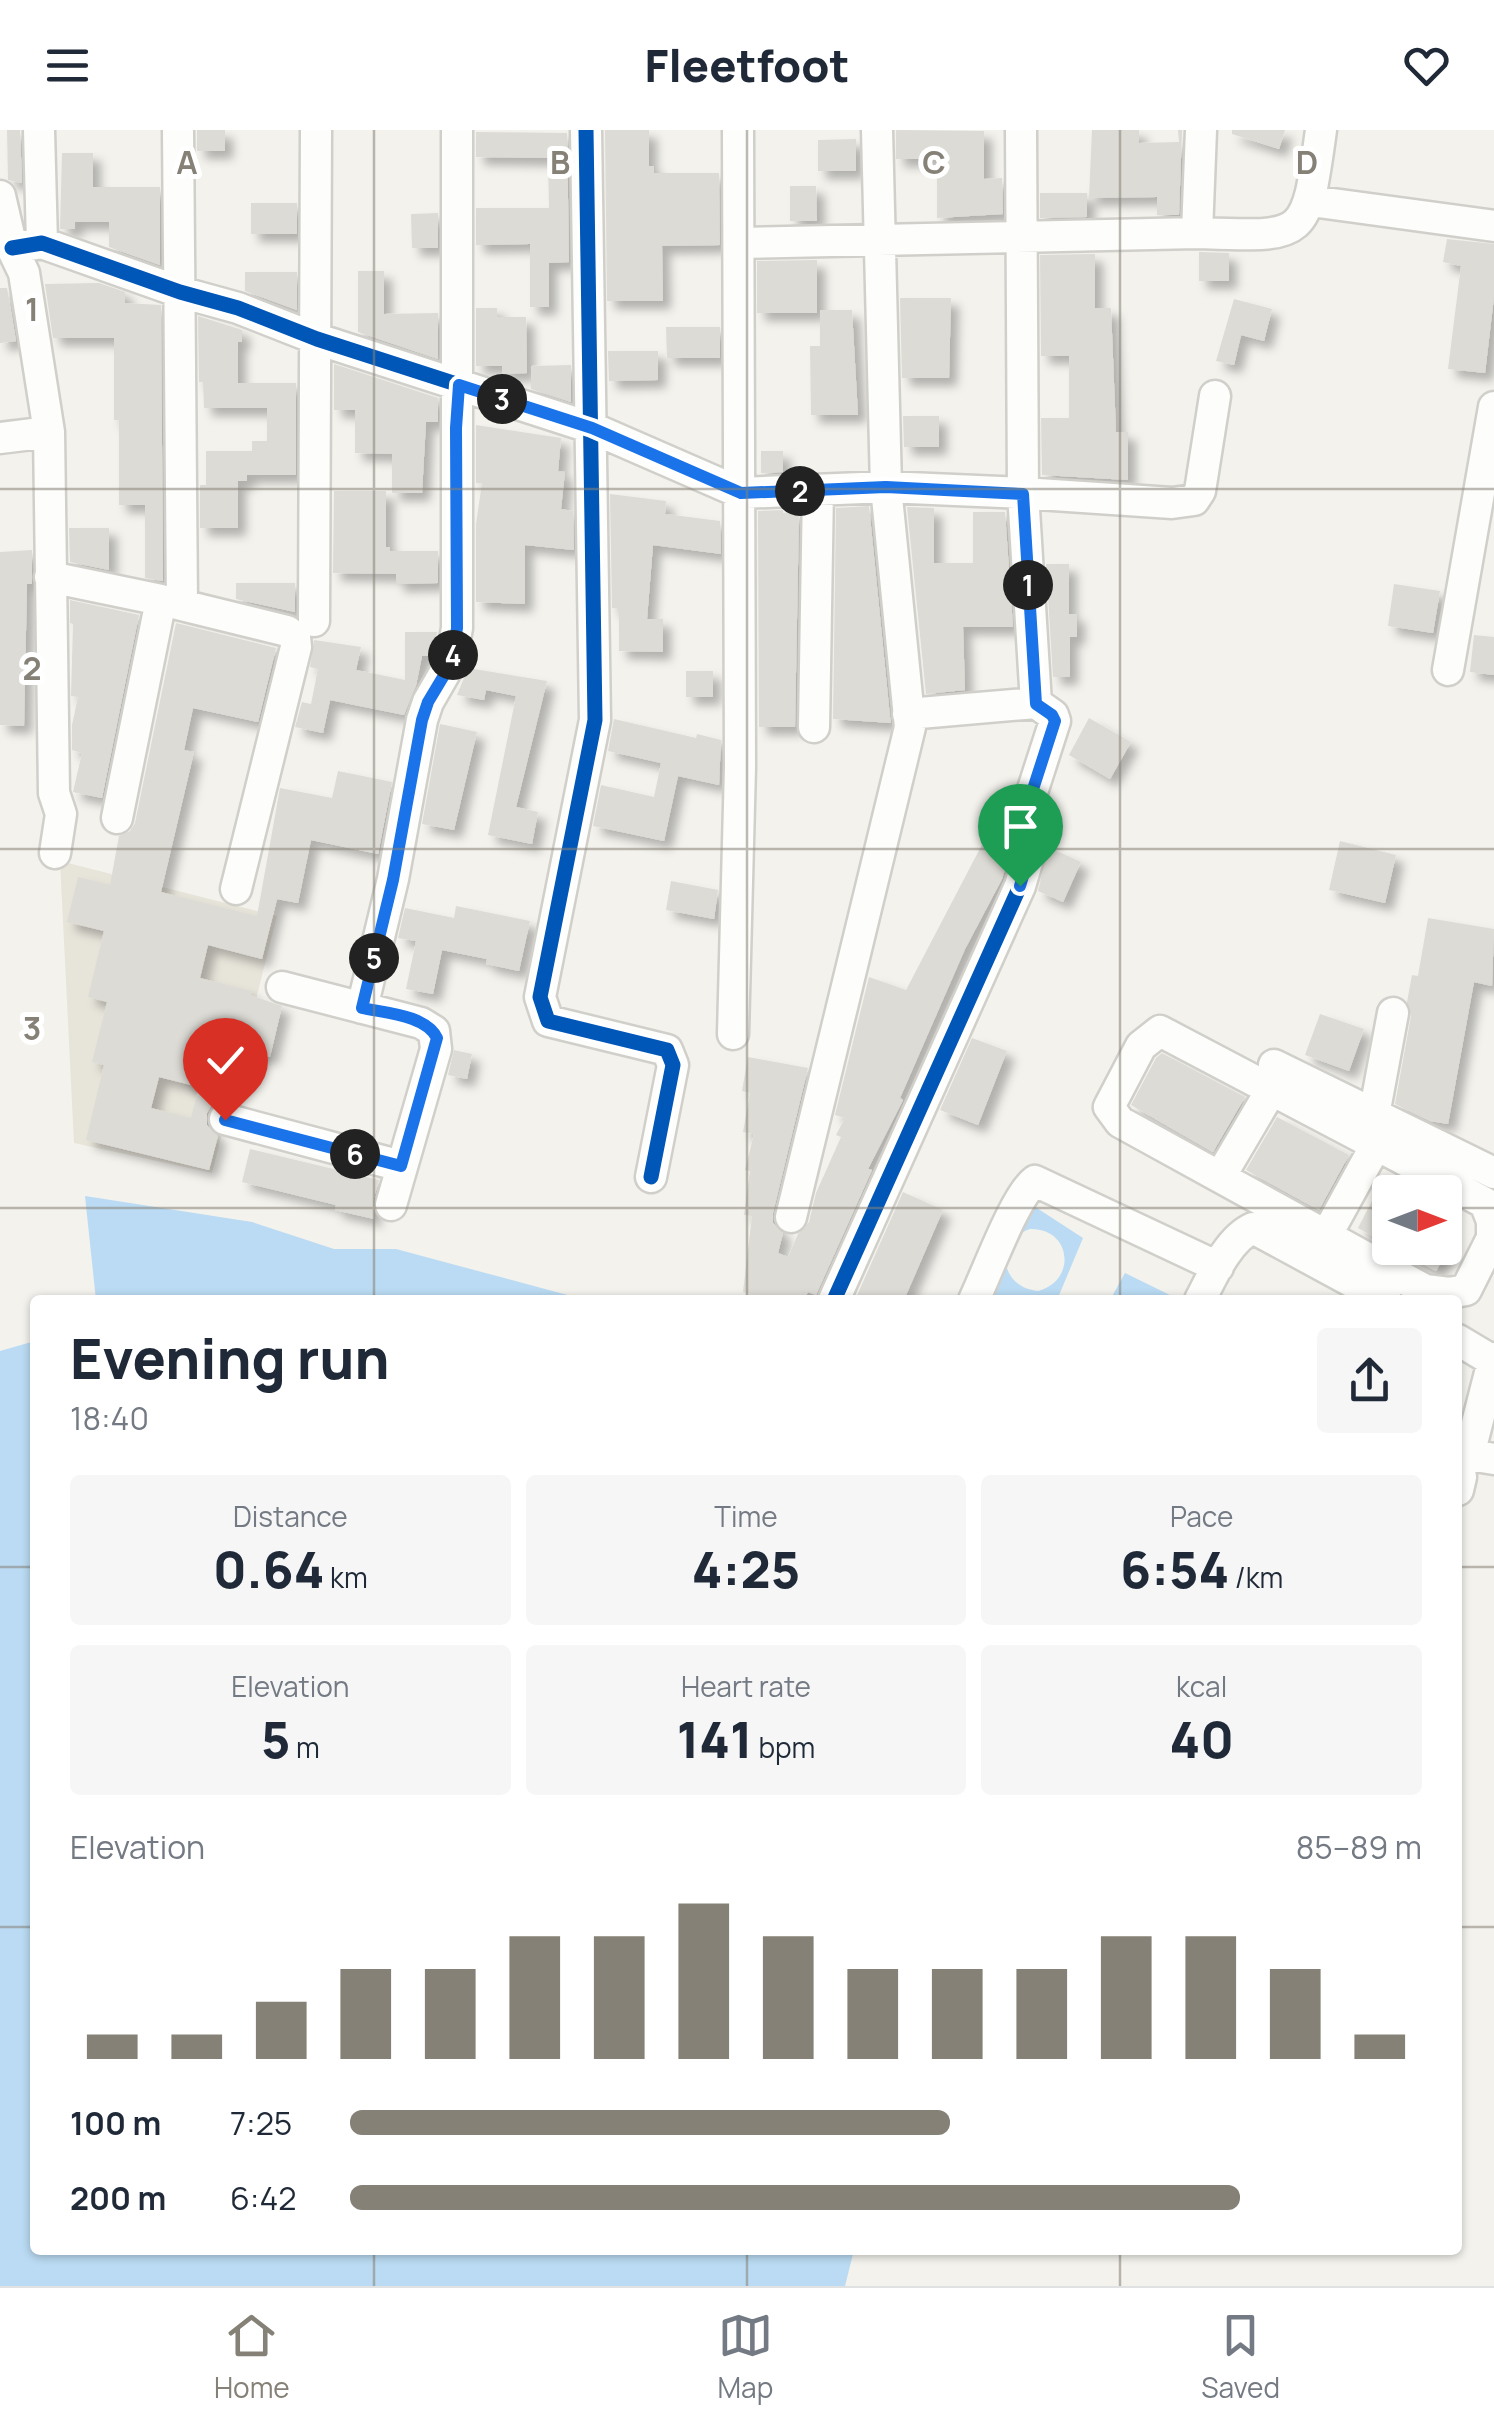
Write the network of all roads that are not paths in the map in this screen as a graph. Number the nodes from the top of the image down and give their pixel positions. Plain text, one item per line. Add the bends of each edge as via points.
1 (39, 130) edge
2 (178, 130) edge
3 (316, 130) edge
4 (456, 130) edge
5 (586, 130) edge
6 (738, 130) edge
7 (877, 130) edge
8 (1021, 130) edge
9 (1202, 130) edge
10 (1321, 130) edge
11 (0, 196) edge
12 (1311, 201) junction
13 (1494, 226) edge
14 (1197, 232) junction
15 (1020, 236) junction
16 (880, 240) junction
17 (739, 243) junction
18 (20, 260) edge
19 (180, 292) junction
20 (317, 339) junction
21 (459, 385) junction
22 (1214, 396) dead end
23 (1494, 407) edge
24 (592, 428) junction
25 (49, 432) junction
26 (0, 438) edge
27 (886, 487) junction
28 (818, 490) junction
29 (741, 493) junction
30 (1023, 494) junction
31 (1480, 562) edge
32 (50, 578) junction
33 (171, 603) junction
34 (314, 620) dead end
35 (1448, 670) dead end
36 (1036, 704) junction
37 (908, 714) junction
38 (814, 727) dead end
39 (116, 818) dead end
40 (55, 853) dead end
41 (236, 889) dead end
42 (282, 987) dead end
43 (362, 1008) junction
44 (1393, 1013) dead end
45 (733, 1034) dead end
46 (1277, 1074) junction
47 (225, 1120) dead end
48 (1392, 1139) junction
49 (401, 1166) junction
50 (1494, 1172) edge
51 (652, 1177) dead end
52 (1220, 1177) junction
53 (391, 1205) dead end
54 (791, 1218) dead end
55 (1326, 1236) junction
56 (1218, 1267) junction
57 (836, 1295) edge
58 (976, 1295) edge
59 (1203, 1295) edge
60 (1377, 1295) edge
61 (1462, 1342) edge
62 (1494, 1359) edge
63 (1468, 1471) edge

1 - 18 street
2 - 19 street
3 - 20 street
4 - 21 street
5 - 24 street
6 - 17 street
7 - 16 street
8 - 15 street
9 - 14 street
10 - 12 street
11 - 18 street
12 - 13 street
12 - 14 street via 1298,223 1278,234
14 - 15 street
15 - 16 street
15 - 30 street
16 - 17 street
16 - 27 street
17 - 29 street
18 - 19 street
18 - 25 street
19 - 20 street
19 - 33 street
20 - 21 street
20 - 34 street
21 - 24 street
21 - 43 street via 452,662 422,720
22 - 30 street via 1194,500
23 - 31 street
24 - 29 street
24 - 51 street via 595,720 540,997 548,1021 667,1050 674,1065
25 - 26 street
25 - 32 street
27 - 28 street
27 - 30 street
27 - 37 street
28 - 29 street
28 - 38 street
29 - 45 street
30 - 36 street
31 - 35 street
32 - 33 street
32 - 40 street via 54,793 61,814
33 - 39 street
33 - 41 street via 295,637
36 - 37 street
36 - 57 street via 1055,721 1025,814 1028,859 1020,886
37 - 54 street
42 - 43 street
43 - 49 street via 422,1022 437,1038
44 - 48 street
46 - 48 street
46 - 52 street
46 - 52 street via 1160,1031 1140,1046 1110,1107 1120,1122
47 - 49 street
48 - 50 street
48 - 55 street
48 - 55 street via 1485,1203 1492,1238 1466,1290 1425,1290
49 - 53 street
52 - 55 street
56 - 58 street via 1035,1181
56 - 59 street
56 - 60 street via 1252,1228
61 - 62 street
62 - 63 street

